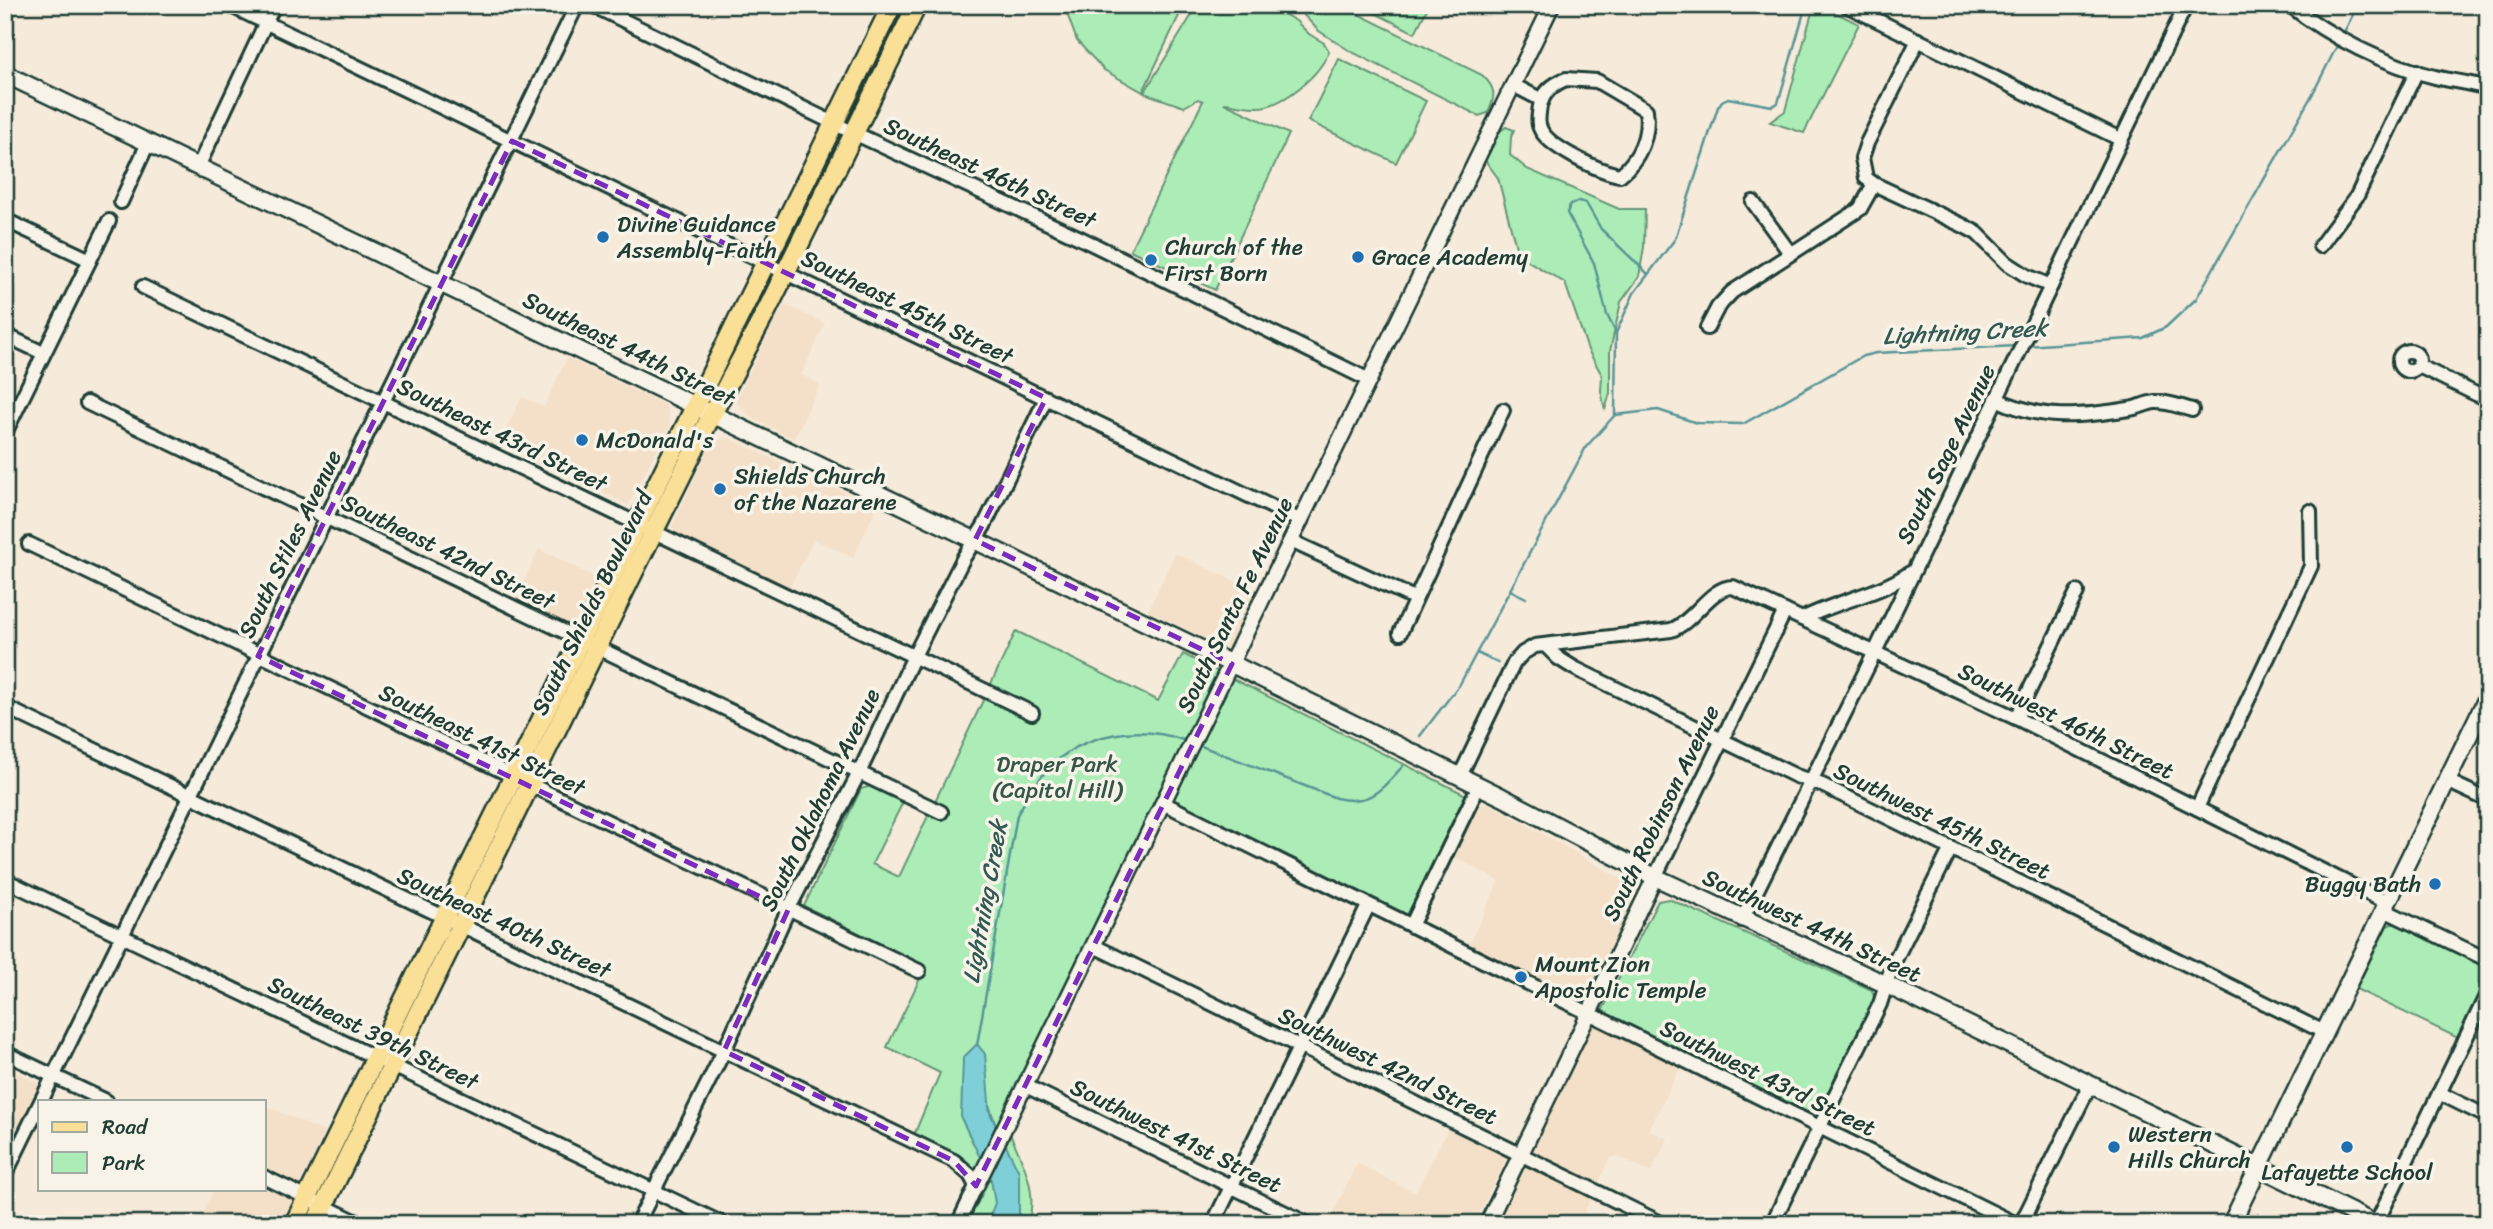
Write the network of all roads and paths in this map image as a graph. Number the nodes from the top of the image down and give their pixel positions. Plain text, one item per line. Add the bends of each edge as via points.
1 (229, 5) edge
2 (274, 5) edge
3 (577, 5) edge
4 (592, 5) edge
5 (892, 5) edge
6 (917, 5) edge
7 (1552, 5) edge
8 (1846, 5) edge
9 (2186, 5) edge
10 (2290, 5) edge
11 (266, 23) junction
12 (1918, 40) junction
13 (2417, 71) junction
14 (5, 74) edge
15 (1513, 85) junction
16 (2488, 88) edge
17 (1542, 100) junction
18 (834, 123) junction
19 (854, 133) junction
20 (2120, 139) junction
21 (512, 141) junction
22 (148, 143) junction
23 (198, 167) junction
24 (1874, 184) junction
25 (121, 202) dead end
26 (1753, 202) dead end
27 (5, 220) edge
28 (109, 221) dead end
29 (2320, 246) dead end
30 (1790, 253) junction
31 (90, 260) junction
32 (766, 262) junction
33 (786, 272) junction
34 (441, 284) junction
35 (2051, 286) junction
36 (143, 287) dead end
37 (1707, 328) dead end
38 (5, 335) edge
39 (43, 353) junction
40 (2419, 366) dead end
41 (1369, 380) junction
42 (1046, 398) junction
43 (1996, 399) junction
44 (2488, 400) edge
45 (384, 401) junction
46 (87, 403) dead end
47 (695, 406) junction
48 (1503, 410) dead end
49 (2192, 410) dead end
50 (712, 414) junction
51 (5, 433) edge
52 (2310, 511) dead end
53 (326, 517) junction
54 (1301, 521) junction
55 (637, 523) junction
56 (654, 531) junction
57 (975, 540) junction
58 (1292, 541) junction
59 (29, 544) dead end
60 (1913, 571) junction
61 (2077, 592) dead end
62 (1414, 598) junction
63 (1785, 611) junction
64 (1802, 619) junction
65 (1399, 633) dead end
66 (580, 640) junction
67 (1545, 645) junction
68 (597, 648) junction
69 (1874, 654) junction
70 (258, 656) junction
71 (914, 656) junction
72 (1232, 664) junction
73 (2488, 696) edge
74 (5, 707) edge
75 (1032, 713) dead end
76 (2016, 718) junction
77 (1722, 740) junction
78 (859, 774) junction
79 (1460, 776) junction
80 (512, 778) junction
81 (1811, 781) junction
82 (2446, 781) junction
83 (529, 785) junction
84 (1479, 785) junction
85 (189, 796) junction
86 (2488, 800) edge
87 (1163, 803) junction
88 (2197, 808) junction
89 (941, 812) dead end
90 (1951, 848) junction
91 (1655, 877) junction
92 (5, 880) edge
93 (1368, 906) junction
94 (2386, 906) junction
95 (788, 910) junction
96 (1742, 920) junction
97 (452, 922) junction
98 (1411, 926) junction
99 (122, 936) junction
100 (1094, 946) junction
101 (2488, 960) edge
102 (919, 971) dead end
103 (1887, 985) junction
104 (2488, 992) edge
105 (1589, 1014) junction
106 (2324, 1032) junction
107 (1300, 1046) junction
108 (724, 1051) junction
109 (5, 1053) edge
110 (376, 1058) junction
111 (393, 1065) junction
112 (52, 1076) junction
113 (2090, 1084) junction
114 (1026, 1086) junction
115 (2439, 1093) junction
116 (41, 1100) edge
117 (104, 1100) edge
118 (38, 1105) edge
119 (2488, 1117) edge
120 (1821, 1126) junction
121 (1521, 1154) junction
122 (2258, 1167) junction
123 (5, 1175) edge
124 (266, 1178) edge
125 (976, 1186) junction
126 (1231, 1186) junction
127 (653, 1190) junction
128 (307, 1197) junction
129 (324, 1206) junction
130 (294, 1224) edge
131 (315, 1224) edge
132 (361, 1224) edge
133 (637, 1224) edge
134 (723, 1224) edge
135 (958, 1224) edge
136 (1213, 1224) edge
137 (1308, 1224) edge
138 (1487, 1224) edge
139 (1663, 1224) edge
140 (1772, 1224) edge
141 (2018, 1224) edge
142 (2231, 1224) edge
143 (2375, 1224) edge

1 - 11 street, Southeast 45th Street
2 - 11 street
3 - 21 street, South Stiles Avenue
4 - 18 street, Southeast 46th Street
5 - 18 main road, South Shields Boulevard
6 - 19 main road, South Shields Boulevard
7 - 15 street, South Santa Fe Avenue
8 - 12 street
9 - 20 street, South Sage Avenue
10 - 13 street via 2321,28
11 - 21 street, Southeast 45th Street
11 - 23 street
12 - 20 street
12 - 24 street via 1862,158 1866,178
13 - 16 street
13 - 29 street via 2357,196
14 - 22 main road, Southeast 44th Street
15 - 17 street
15 - 41 street, South Santa Fe Avenue
17 - 17 street via 1539,128 1549,141 1609,173 1620,175 1628,169 1646,138 1646,110 1597,81 1566,79 1553,84
18 - 19 street, Southeast 46th Street
18 - 32 main road, South Shields Boulevard
19 - 33 main road, South Shields Boulevard
19 - 41 street, Southeast 46th Street
20 - 35 street, South Sage Avenue
21 - 32 street, Southeast 45th Street
21 - 34 street, South Stiles Avenue
22 - 23 main road, Southeast 44th Street
22 - 25 street
23 - 34 main road, Southeast 44th Street
24 - 30 street via 1860,209
24 - 35 street via 1977,233 2007,263
26 - 30 street
27 - 31 street
28 - 31 street
30 - 37 street via 1732,292
31 - 39 street
32 - 33 street, Southeast 45th Street
32 - 47 main road, South Shields Boulevard
33 - 42 street, Southeast 45th Street
33 - 50 main road, South Shields Boulevard
34 - 45 street, South Stiles Avenue
34 - 47 main road, Southeast 44th Street
35 - 43 street, South Sage Avenue
36 - 45 street, Southeast 43rd Street
38 - 39 street
39 - 51 street
40 - 44 street
41 - 54 street, South Santa Fe Avenue
42 - 54 street, Southeast 45th Street
42 - 57 street, South Oklahoma Avenue
43 - 49 street via 2043,415 2101,413 2155,402
43 - 60 street, South Sage Avenue
45 - 53 street, South Stiles Avenue
45 - 55 street, Southeast 43rd Street
46 - 53 street, Southeast 42nd Street
47 - 50 main road, Southeast 44th Street
47 - 55 main road, South Shields Boulevard
48 - 62 street
50 - 56 main road, South Shields Boulevard
50 - 57 main road, Southeast 44th Street
52 - 88 street via 2311,566
53 - 66 street, Southeast 42nd Street
53 - 70 street, South Stiles Avenue
54 - 58 street, South Santa Fe Avenue
55 - 56 street, Southeast 43rd Street
55 - 66 main road, South Shields Boulevard
56 - 68 main road, South Shields Boulevard
56 - 71 street, Southeast 43rd Street
57 - 71 street, South Oklahoma Avenue
57 - 72 main road, Southeast 44th Street
58 - 62 street
58 - 72 street, South Santa Fe Avenue
59 - 70 street, Southeast 41st Street
60 - 64 street
60 - 69 street, South Sage Avenue
61 - 76 street
62 - 65 street
63 - 64 street, Southwest 46th Street
63 - 67 street, Southwest 46th Street via 1729,587 1671,631
63 - 77 street, South Robinson Avenue
64 - 69 street, Southwest 46th Street
66 - 68 street, Southeast 42nd Street
66 - 80 main road, South Shields Boulevard
67 - 77 street, Southwest 45th Street via 1574,668
67 - 79 street via 1527,650 1514,663
68 - 78 street, Southeast 42nd Street
68 - 83 main road, South Shields Boulevard
69 - 76 street, Southwest 46th Street
69 - 81 street, South Sage Avenue
70 - 80 street, Southeast 41st Street
70 - 85 street, South Stiles Avenue
71 - 75 street, Southeast 43rd Street
71 - 78 street, South Oklahoma Avenue
72 - 79 main road, Southwest 44th Street
72 - 87 street, South Santa Fe Avenue
73 - 82 main road
74 - 85 street, Southeast 40th Street
76 - 88 street, Southwest 46th Street
77 - 81 street, Southwest 45th Street
77 - 91 street, South Robinson Avenue
78 - 89 street, Southeast 42nd Street
78 - 95 street, South Oklahoma Avenue
79 - 84 main road, Southwest 44th Street
80 - 83 street, Southeast 41st Street
80 - 97 main road, South Shields Boulevard
81 - 90 street, Southwest 45th Street
81 - 96 street, South Sage Avenue
82 - 86 street
82 - 94 main road
83 - 95 street, Southeast 41st Street
83 - 97 main road, South Shields Boulevard
84 - 91 main road, Southwest 44th Street
84 - 98 street
85 - 97 street, Southeast 40th Street
85 - 99 street, South Stiles Avenue
87 - 93 street, Southwest 43rd Street
87 - 100 street, South Santa Fe Avenue
88 - 94 street, Southwest 46th Street
90 - 103 street via 1892,966
90 - 106 street, Southwest 45th Street
91 - 96 main road, Southwest 44th Street
91 - 105 street, South Robinson Avenue
92 - 99 street, Southeast 39th Street
93 - 98 street, Southwest 43rd Street
93 - 107 street
94 - 101 street, Southwest 46th Street
94 - 106 main road
95 - 102 street, Southeast 41st Street
95 - 108 street, South Oklahoma Avenue
96 - 103 main road, Southwest 44th Street
97 - 108 street, Southeast 40th Street
97 - 110 main road, South Shields Boulevard
97 - 111 main road, South Shields Boulevard
98 - 105 street, Southwest 43rd Street
99 - 110 street, Southeast 39th Street
99 - 112 street, South Stiles Avenue
100 - 107 street, Southwest 42nd Street
100 - 114 street, South Santa Fe Avenue
103 - 113 main road, Southwest 44th Street
103 - 120 street
104 - 115 street
105 - 120 street, Southwest 43rd Street
105 - 121 street, South Robinson Avenue
106 - 122 main road
107 - 121 street, Southwest 42nd Street
107 - 126 street
108 - 125 street, Southeast 40th Street via 954,1161
108 - 127 street, South Oklahoma Avenue
109 - 112 street
110 - 111 street, Southeast 39th Street
110 - 128 main road, South Shields Boulevard
111 - 127 street, Southeast 39th Street
111 - 129 main road, South Shields Boulevard
112 - 116 street, South Stiles Avenue
112 - 117 street
113 - 122 main road, Southwest 44th Street
113 - 141 street
114 - 125 street, South Santa Fe Avenue
114 - 126 street, Southwest 41st Street
115 - 119 street
115 - 143 street
118 - 123 street, South Stiles Avenue
120 - 140 street
120 - 141 street, Southwest 43rd Street
121 - 138 street, South Robinson Avenue
121 - 139 street, Southwest 42nd Street
122 - 142 main road
122 - 143 main road, Southwest 44th Street
124 - 128 street
125 - 135 street, South Santa Fe Avenue
126 - 136 street
126 - 137 street, Southwest 41st Street
127 - 133 street, South Oklahoma Avenue
127 - 134 street, Southeast 39th Street
128 - 129 street
128 - 130 main road, South Shields Boulevard
129 - 131 main road, South Shields Boulevard
129 - 132 street

